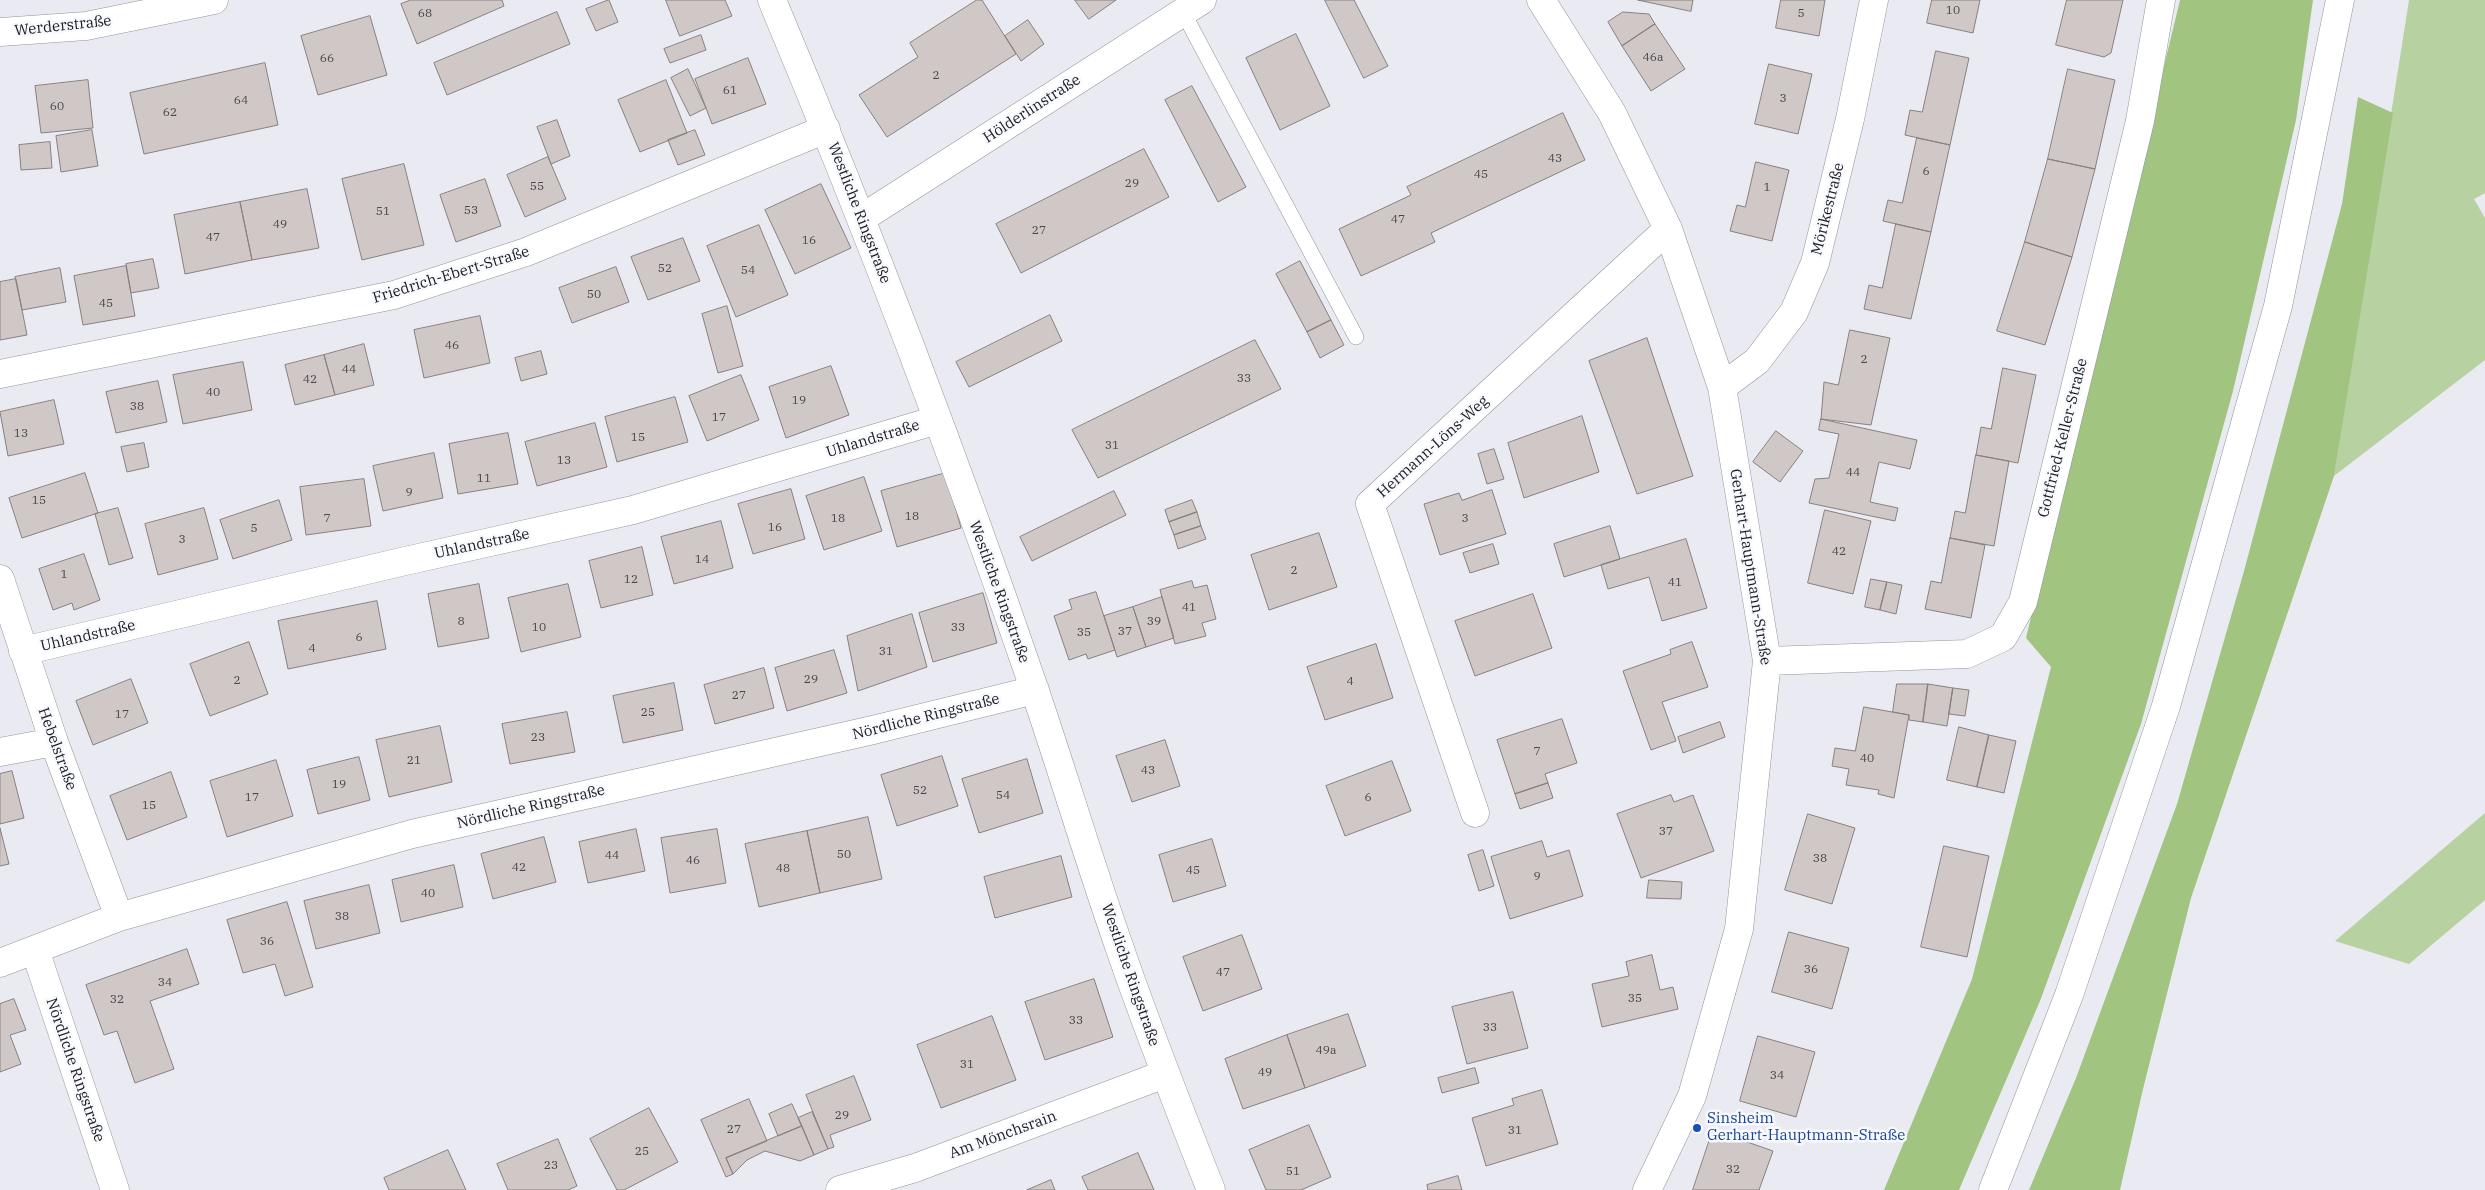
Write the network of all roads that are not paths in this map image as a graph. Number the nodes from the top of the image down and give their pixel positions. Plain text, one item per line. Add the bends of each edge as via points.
1 (214, 0) edge
2 (772, 0) edge
3 (1541, 0) edge
4 (1874, 0) edge
5 (2161, 0) edge
6 (2340, 0) edge
7 (1192, 6) edge
8 (0, 32) edge
9 (826, 129) junction
10 (862, 218) junction
11 (1668, 229) junction
12 (1356, 337) dead end
13 (0, 374) edge
14 (1722, 387) junction
15 (937, 420) junction
16 (0, 579) edge
17 (23, 651) junction
18 (1767, 661) junction
19 (1035, 690) junction
20 (54, 742) junction
21 (0, 752) edge
22 (1475, 813) dead end
23 (119, 917) junction
24 (35, 950) junction
25 (0, 963) edge
26 (1165, 1074) junction
27 (115, 1190) edge
28 (840, 1190) edge
29 (1211, 1190) edge
30 (1647, 1190) edge
31 (1993, 1190) edge

1 - 8 main road, Werderstraße via 86,26
2 - 9 main road, Westliche Ringstraße
3 - 11 main road, Gerhart-Hauptmann-Straße via 1612,113
4 - 14 main road, Mörikestraße via 1816,263 1794,312 1757,361
5 - 18 main road, Gottfried-Keller-Straße via 2140,121 2023,602 2004,637 1967,654
6 - 31 main road via 2278,306 2169,696 2069,995
7 - 10 main road, Hölderlinstraße
7 - 12 lane
9 - 10 main road, Westliche Ringstraße
9 - 13 main road, Friedrich-Ebert-Straße via 526,252 394,295
10 - 15 main road, Westliche Ringstraße
11 - 14 main road, Gerhart-Hauptmann-Straße
11 - 22 main road, Hermann-Löns-Weg via 1370,504
14 - 18 main road, Gerhart-Hauptmann-Straße
15 - 17 main road, Uhlandstraße via 633,510
15 - 19 main road, Westliche Ringstraße
16 - 17 main road, Hebelstraße
17 - 20 main road, Hebelstraße
18 - 30 main road, Gerhart-Hauptmann-Straße via 1739,929 1692,1096
19 - 23 main road, Nördliche Ringstraße via 412,834
19 - 26 main road, Westliche Ringstraße via 1118,944
20 - 21 main road
20 - 23 main road, Hebelstraße
23 - 24 main road, Nördliche Ringstraße
24 - 25 main road, Nördliche Ringstraße
24 - 27 main road, Nördliche Ringstraße
26 - 28 main road, Am Mönchsrain via 915,1168
26 - 29 main road, Westliche Ringstraße

